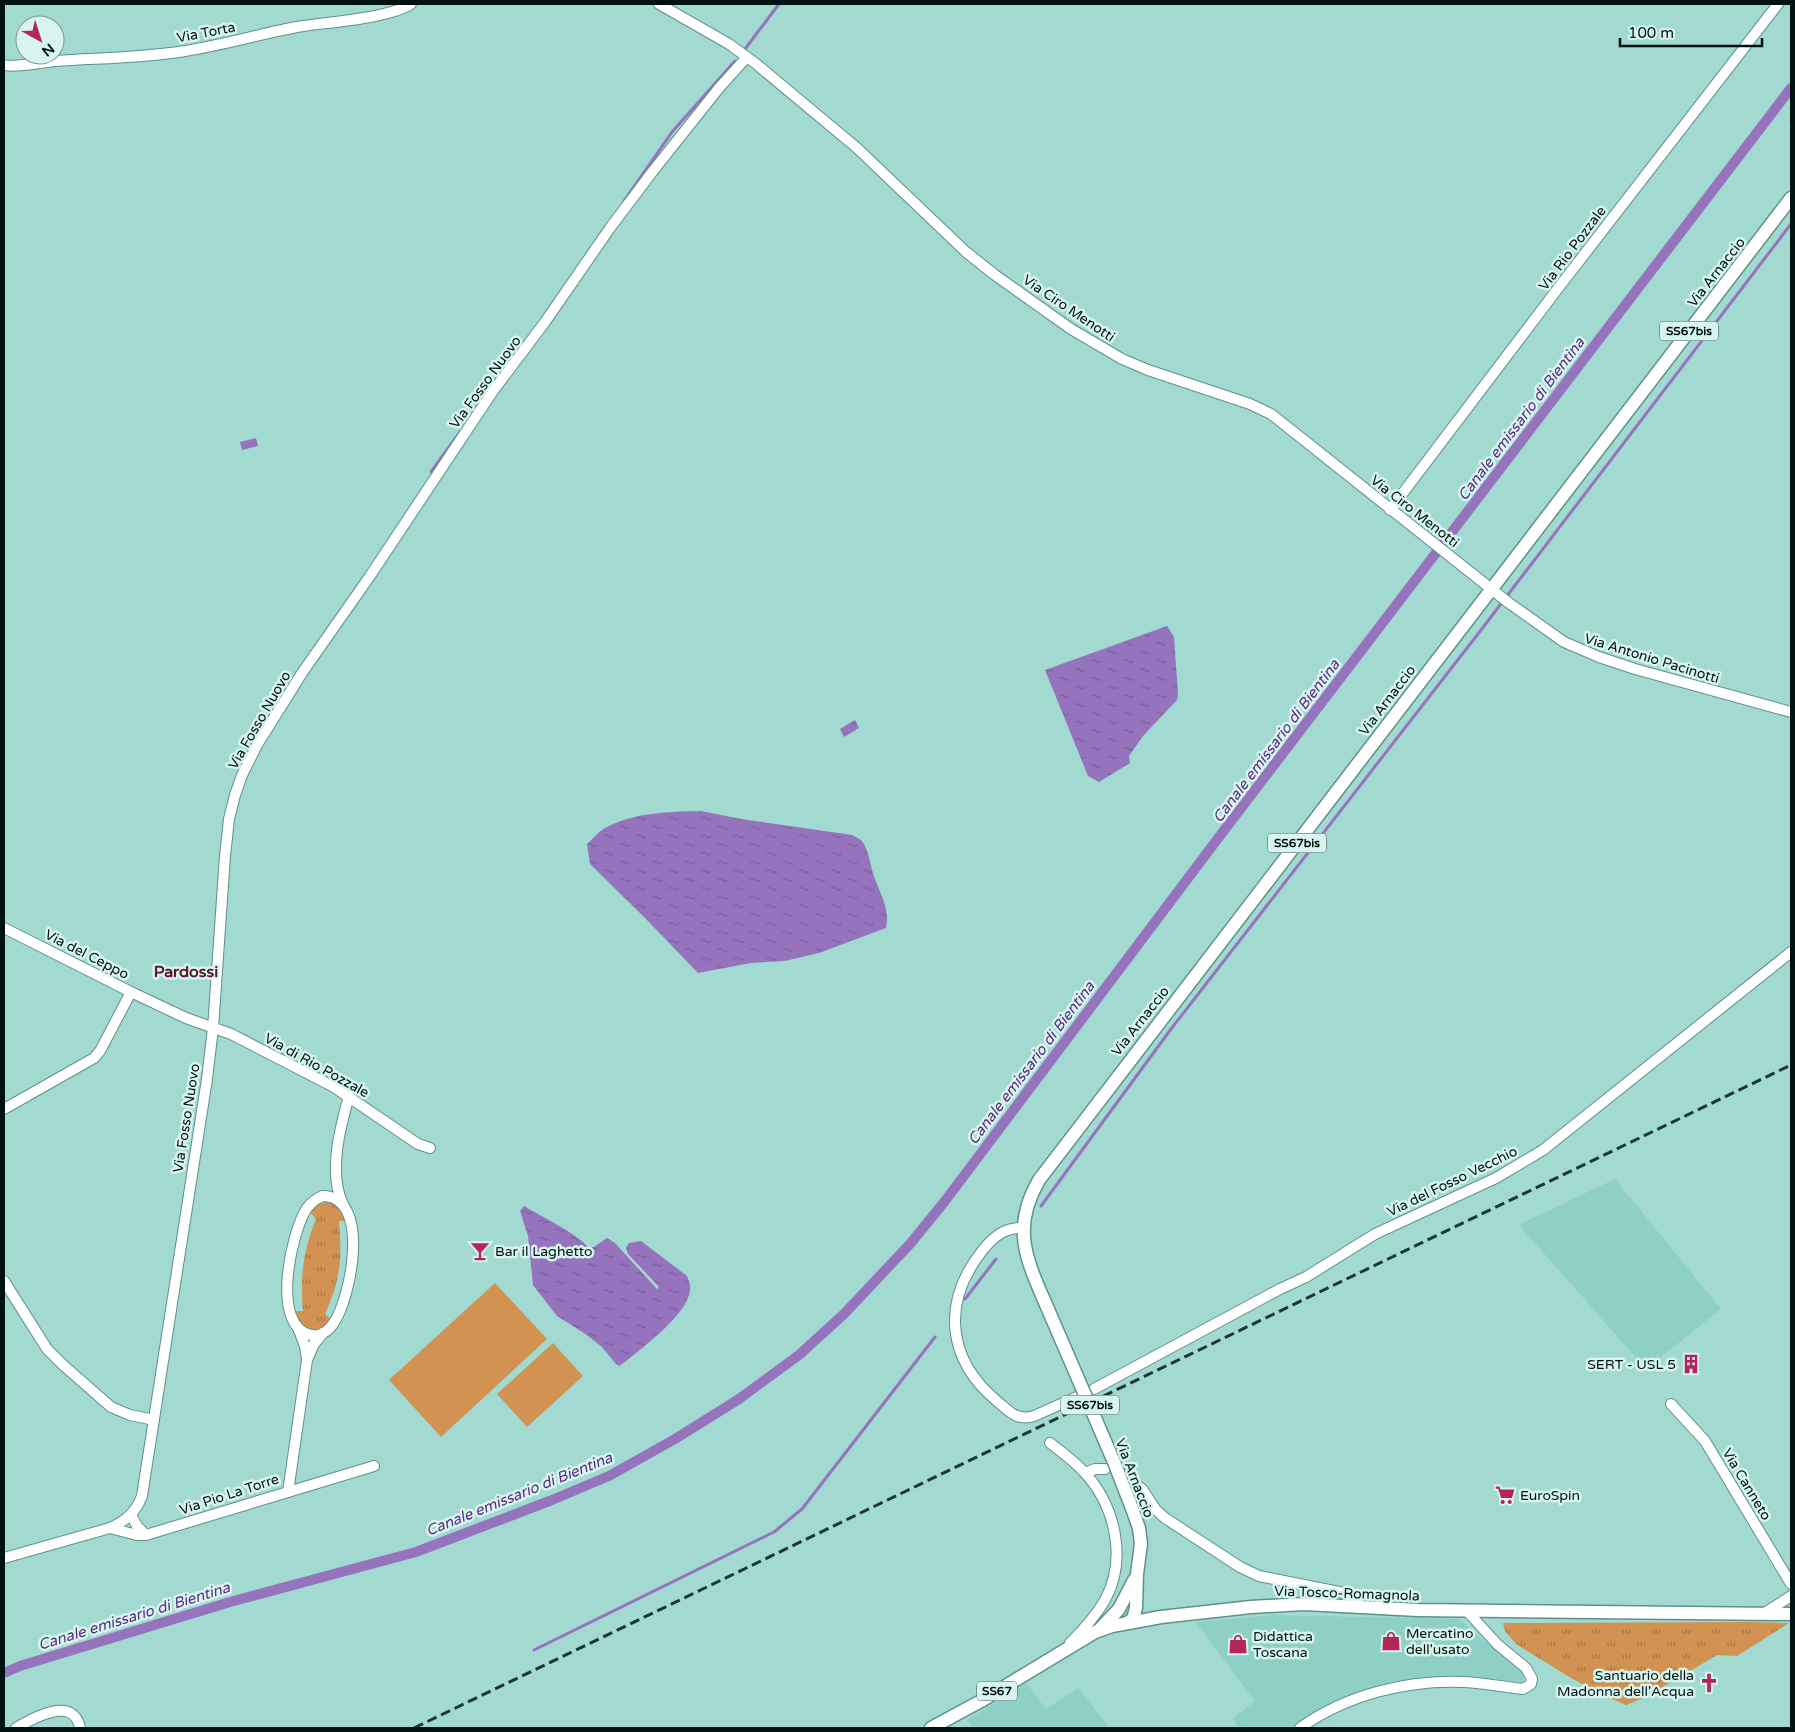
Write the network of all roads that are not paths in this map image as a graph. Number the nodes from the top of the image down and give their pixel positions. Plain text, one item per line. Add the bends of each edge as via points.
1 (411, 4) edge
2 (659, 4) edge
3 (1778, 4) edge
4 (747, 57) junction
5 (4, 65) edge
6 (1791, 198) edge
7 (1390, 510) junction
8 (1501, 596) junction
9 (1791, 712) edge
10 (4, 928) edge
11 (1791, 952) edge
12 (131, 992) junction
13 (213, 1028) junction
14 (349, 1096) junction
15 (4, 1108) edge
16 (430, 1148) dead end
17 (335, 1171) junction
18 (322, 1196) junction
19 (344, 1205) junction
20 (1023, 1228) junction
21 (4, 1281) edge
22 (298, 1328) junction
23 (323, 1334) junction
24 (307, 1360) junction
25 (1094, 1389) dead end
26 (1079, 1396) dead end
27 (1671, 1404) dead end
28 (154, 1420) junction
29 (1050, 1442) dead end
30 (374, 1466) dead end
31 (1104, 1469) dead end
32 (1085, 1473) junction
33 (1124, 1476) dead end
34 (288, 1492) junction
35 (130, 1515) junction
36 (110, 1528) junction
37 (146, 1535) junction
38 (4, 1558) edge
39 (1791, 1584) edge
40 (1132, 1593) junction
41 (1791, 1596) edge
42 (1357, 1607) junction
43 (1467, 1611) junction
44 (1762, 1614) junction
45 (1791, 1614) edge
46 (1161, 1617) junction
47 (1128, 1623) junction
48 (1095, 1632) junction
49 (1062, 1651) junction
50 (16, 1728) edge
51 (80, 1728) edge
52 (931, 1728) edge
53 (1300, 1728) edge

1 - 5 street, Via Torta via 375,15 296,27 185,51 140,57
2 - 4 street, Via Ciro Menotti
3 - 7 street, Via Rio Pozzale
4 - 7 street, Via Ciro Menotti via 857,148 966,252 1071,329 1122,359 1271,414
4 - 13 street, Via Fosso Nuovo via 653,171 493,391 302,673 257,746 238,785 229,819
6 - 8 main road, Via Arnaccio / SS67bis
7 - 8 street, Via Ciro Menotti
8 - 9 street, Via Antonio Pacinotti via 1564,642 1599,658
8 - 20 main road, Via Arnaccio / SS67bis via 1043,1174 1031,1195
10 - 12 street, Via del Ceppo
11 - 25 street, Via del Fosso Vecchio via 1564,1134 1522,1163 1375,1234 1306,1277
12 - 13 street, Via del Ceppo
12 - 15 street via 94,1058
13 - 14 street, Via di Rio Pozzale via 231,1034
13 - 28 street, Via Fosso Nuovo
14 - 16 street, Via di Rio Pozzale via 418,1144
14 - 17 street, Via Pio La Torre
17 - 18 street, Via Pio La Torre
17 - 19 street, Via Pio La Torre via 336,1187
18 - 19 street
18 - 22 street, Via Pio La Torre via 303,1215 289,1262 288,1305
19 - 23 street, Via Pio La Torre via 352,1228 350,1271 340,1312
20 - 26 street via 1004,1231 983,1249 960,1286 956,1314 957,1340 962,1357 982,1388 1019,1417 1027,1418
20 - 40 main road, Via Arnaccio / SS67bis, bridge via 1027,1258 1134,1511 1140,1536
21 - 28 street via 43,1344 62,1364 111,1407
22 - 23 street via 311,1335
22 - 24 street, Via Pio La Torre
23 - 24 street, Via Pio La Torre
24 - 34 street, Via Pio La Torre
27 - 39 street, Via Canneto via 1705,1441
28 - 35 street, Via Fosso Nuovo via 144,1489
29 - 32 street
30 - 34 street
31 - 32 street, Via Arnaccio
32 - 49 street via 1100,1494 1111,1520 1117,1549 1116,1569 1101,1607
33 - 42 street, Via Arnaccio via 1142,1489 1165,1518 1240,1567 1259,1576 1344,1593 1354,1598
34 - 37 street, Via Pio La Torre
35 - 36 street, Via Fosso Nuovo
35 - 37 street
36 - 37 street, Via Pio La Torre
36 - 38 street, Via Fosso Nuovo
40 - 46 main road
40 - 47 main road, SS67bis via 1126,1608
40 - 48 main road, Via Arnaccio / SS67bis
41 - 44 street
42 - 43 main road, Via Tosco-Romagnola / SS67
42 - 46 main road, Via Tosco-Romagnola / SS67 via 1288,1605
43 - 44 main road, Via Tosco-Romagnola
43 - 53 street via 1496,1644 1529,1671 1532,1677 1529,1686 1522,1689 1465,1682 1392,1688 1346,1702
44 - 45 main road, Via Tosco-Romagnola
46 - 47 main road, Via Tosco-Romagnola / SS67
47 - 48 main road, Via Tosco-Romagnola / SS67
48 - 49 main road, Via Tosco-Romagnola / SS67
49 - 52 main road, Via Tosco-Romagnola / SS67
50 - 51 street via 58,1711 72,1714

